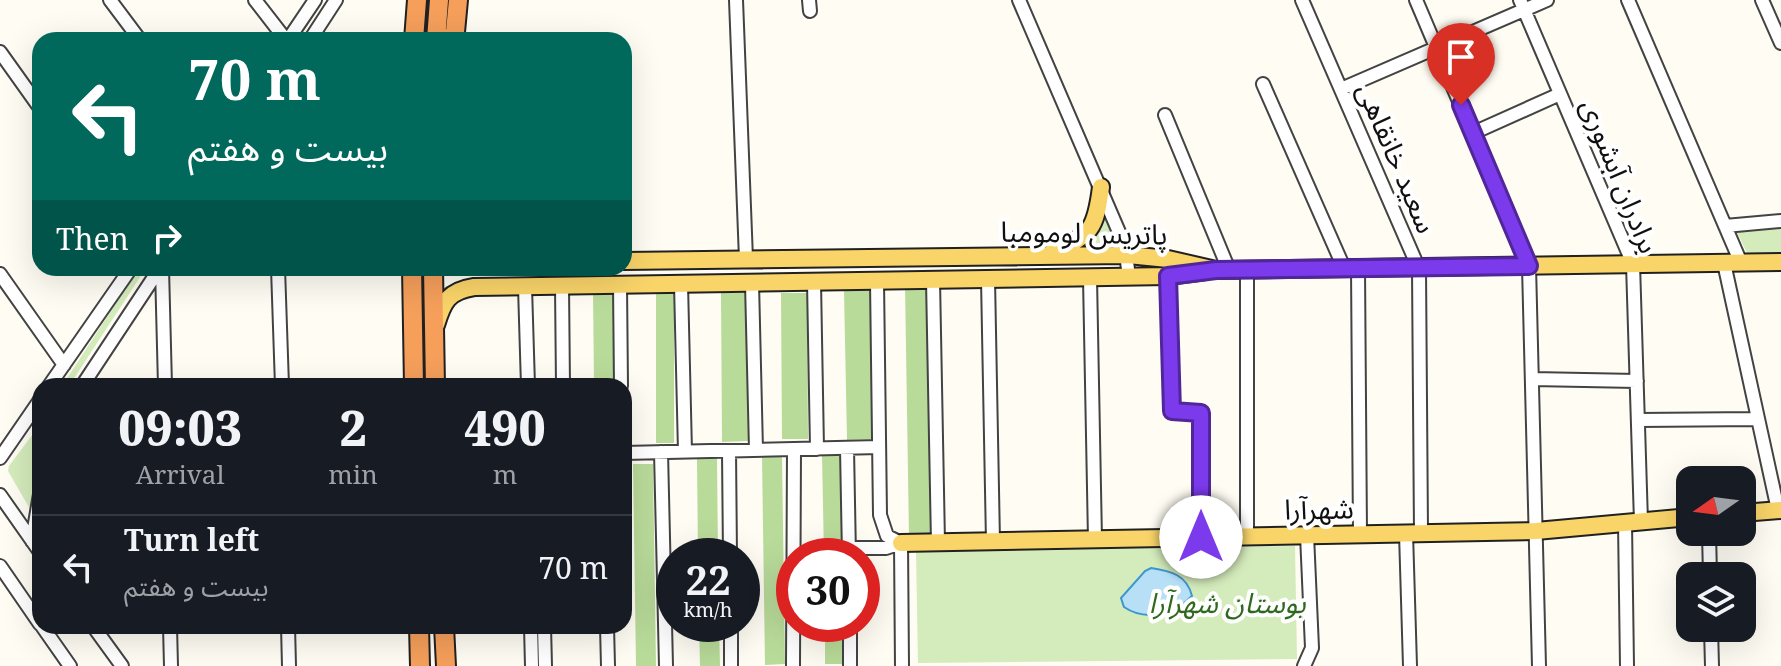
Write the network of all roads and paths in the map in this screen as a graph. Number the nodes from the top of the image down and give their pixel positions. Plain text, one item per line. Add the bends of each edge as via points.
1 (110, 0) edge
2 (255, 0) edge
3 (315, 0) edge
4 (336, 0) edge
5 (404, 0) edge
6 (417, 0) edge
7 (439, 0) edge
8 (458, 0) edge
9 (736, 0) edge
10 (1019, 0) edge
11 (1302, 0) edge
12 (1416, 0) edge
13 (1547, 0) edge
14 (1628, 0) edge
15 (1762, 0) edge
16 (1522, 5) edge
17 (134, 32) edge
18 (281, 32) edge
19 (293, 32) edge
20 (315, 32) edge
21 (406, 32) edge
22 (415, 32) edge
23 (437, 32) edge
24 (455, 32) edge
25 (1781, 43) edge
26 (1436, 48) junction
27 (0, 52) edge
28 (1263, 84) dead end
29 (1341, 89) junction
30 (1560, 94) junction
31 (32, 97) edge
32 (1165, 115) dead end
33 (1473, 133) junction
34 (1101, 187) junction
35 (1781, 221) edge
36 (1725, 226) junction
37 (1128, 255) junction
38 (1046, 256) junction
39 (954, 257) junction
40 (746, 259) junction
41 (632, 261) edge
42 (1781, 262) edge
43 (1732, 263) junction
44 (1633, 264) junction
45 (1529, 266) junction
46 (1351, 268) junction
47 (1419, 269) junction
48 (1231, 270) junction
49 (0, 274) edge
50 (125, 276) edge
51 (156, 276) edge
52 (161, 276) edge
53 (278, 276) edge
54 (412, 276) edge
55 (433, 276) edge
56 (505, 276) edge
57 (1168, 276) junction
58 (1129, 277) junction
59 (1090, 278) junction
60 (988, 279) junction
61 (933, 280) junction
62 (954, 280) junction
63 (877, 281) junction
64 (814, 282) junction
65 (752, 283) junction
66 (681, 284) junction
67 (620, 285) junction
68 (520, 286) junction
69 (562, 286) junction
70 (434, 336) junction
71 (64, 365) junction
72 (55, 378) edge
73 (87, 378) edge
74 (165, 378) edge
75 (282, 378) edge
76 (414, 378) edge
77 (435, 378) edge
78 (527, 378) edge
79 (563, 378) edge
80 (621, 378) edge
81 (1532, 379) junction
82 (1637, 381) junction
83 (1758, 419) junction
84 (1638, 420) junction
85 (32, 422) edge
86 (879, 447) junction
87 (847, 448) junction
88 (794, 449) junction
89 (817, 449) junction
90 (756, 450) junction
91 (729, 451) junction
92 (661, 452) junction
93 (685, 452) junction
94 (632, 453) edge
95 (0, 458) edge
96 (0, 495) edge
97 (1779, 510) edge
98 (1756, 512) edge
99 (1676, 518) edge
100 (1633, 522) junction
101 (1536, 531) junction
102 (1414, 533) junction
103 (1360, 534) junction
104 (1307, 535) junction
105 (1247, 536) junction
106 (1201, 537) junction
107 (730, 538) edge
108 (849, 538) edge
109 (1095, 540) junction
110 (32, 541) edge
111 (993, 542) junction
112 (901, 543) junction
113 (938, 543) junction
114 (880, 549) edge
115 (0, 566) edge
116 (32, 612) edge
117 (47, 634) edge
118 (99, 634) edge
119 (170, 634) edge
120 (288, 634) edge
121 (419, 634) edge
122 (445, 634) edge
123 (531, 634) edge
124 (544, 634) edge
125 (607, 634) edge
126 (731, 642) edge
127 (850, 642) edge
128 (1711, 642) edge
129 (447, 665) edge
130 (70, 666) edge
131 (122, 666) edge
132 (171, 666) edge
133 (289, 666) edge
134 (420, 666) edge
135 (532, 666) edge
136 (545, 666) edge
137 (608, 666) edge
138 (666, 666) edge
139 (731, 666) edge
140 (793, 666) edge
141 (850, 666) edge
142 (902, 666) edge
143 (1304, 666) edge
144 (1410, 666) edge
145 (1539, 666) edge
146 (1627, 666) edge
147 (1712, 666) edge

1 - 17 street
2 - 18 street
3 - 19 street
4 - 20 street
5 - 21 highway
6 - 22 highway
7 - 23 highway
8 - 24 highway
9 - 40 street
10 - 34 street
11 - 29 street, سعید خانقاهی
12 - 26 street
13 - 16 street
14 - 36 street
15 - 25 street
16 - 26 street
16 - 30 street, برادران آبشوری
26 - 29 street
26 - 33 street
27 - 31 street
28 - 46 street
29 - 47 street, سعید خانقاهی
30 - 33 street
30 - 44 street, برادران آبشوری
32 - 48 street
33 - 45 street
34 - 37 street
34 - 38 main road via 1092,228
35 - 36 street
36 - 43 street
37 - 38 main road, پاتریس لومومبا
37 - 48 main road, پاتریس لومومبا
37 - 58 street
38 - 39 main road, پاتریس لومومبا
39 - 40 main road, پاتریس لومومبا
39 - 62 main road via 969,264 969,271
40 - 41 main road, پاتریس لومومبا
42 - 43 main road, پاتریس لومومبا
43 - 44 main road, پاتریس لومومبا
43 - 83 street
44 - 45 main road, پاتریس لومومبا
44 - 82 street, برادران آبشوری
45 - 47 main road, پاتریس لومومبا
45 - 81 street
46 - 47 main road, پاتریس لومومبا
46 - 48 main road, پاتریس لومومبا
46 - 103 street
47 - 102 street, سعید خانقاهی
48 - 57 main road, پاتریس لومومبا
48 - 105 street
49 - 71 street
50 - 71 street
51 - 73 street
52 - 74 street
53 - 75 street
54 - 76 highway
55 - 70 highway
56 - 68 main road
57 - 58 main road, پاتریس لومومبا
57 - 106 street via 1172,411 1201,419
58 - 59 main road, پاتریس لومومبا
59 - 60 main road, پاتریس لومومبا
59 - 109 street
60 - 62 main road, پاتریس لومومبا
60 - 111 street
61 - 62 main road, پاتریس لومومبا
61 - 63 main road, پاتریس لومومبا
61 - 113 street
63 - 64 main road, پاتریس لومومبا
63 - 86 street
64 - 65 main road, پاتریس لومومبا
64 - 89 street
65 - 66 main road, پاتریس لومومبا
65 - 90 street
66 - 67 main road, پاتریس لومومبا
66 - 93 street
67 - 69 main road, پاتریس لومومبا
67 - 80 street
68 - 69 main road, پاتریس لومومبا
68 - 70 main road, پاتریس لومومبا via 450,294
68 - 78 street
69 - 79 street
70 - 77 highway
71 - 72 street
81 - 82 street
81 - 101 street
82 - 84 street, برادران آبشوری
83 - 84 street
83 - 97 street
84 - 100 street, برادران آبشوری
85 - 95 street
86 - 87 street
86 - 112 street via 880,521 887,536
87 - 89 street
87 - 108 street
88 - 89 street
88 - 90 street
88 - 140 street
90 - 91 street
91 - 93 street
91 - 107 street
92 - 93 street
92 - 94 street
92 - 138 street
96 - 110 street
97 - 98 main road
99 - 100 main road, شهرآرا
100 - 101 main road, شهرآرا
100 - 146 street, برادران آبشوری
101 - 102 main road, شهرآرا
101 - 145 street
102 - 103 main road, شهرآرا
102 - 144 street, سعید خانقاهی
103 - 104 main road, شهرآرا
104 - 105 main road, شهرآرا
104 - 143 street via 1312,648
105 - 106 main road, شهرآرا
106 - 109 main road, شهرآرا
109 - 111 main road, شهرآرا
111 - 113 main road, شهرآرا
112 - 113 main road, شهرآرا
112 - 114 street
112 - 142 street
115 - 116 street
117 - 130 street
118 - 131 street
119 - 132 street
120 - 133 street
121 - 134 highway
122 - 129 highway
123 - 135 street
124 - 136 street
125 - 137 street
126 - 139 street
127 - 141 street
128 - 147 street

